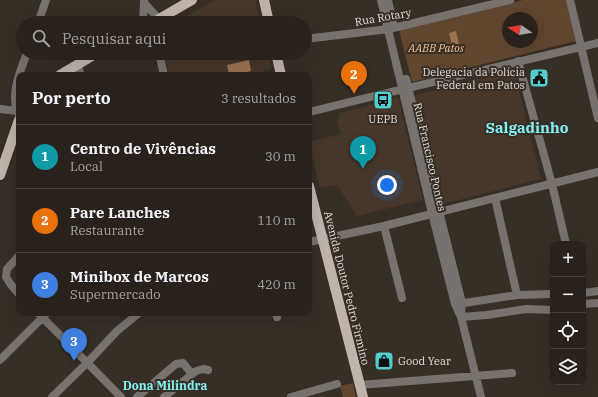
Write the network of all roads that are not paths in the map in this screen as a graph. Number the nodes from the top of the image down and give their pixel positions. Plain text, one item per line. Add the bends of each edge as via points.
1 (46, 0) edge
2 (192, 0) edge
3 (264, 0) edge
4 (381, 0) edge
5 (388, 0) edge
6 (507, 0) edge
7 (570, 0) edge
8 (144, 2) edge
9 (40, 16) edge
10 (143, 16) edge
11 (152, 16) edge
12 (164, 16) edge
13 (267, 16) edge
14 (391, 28) junction
15 (312, 38) edge
16 (598, 43) edge
17 (581, 47) junction
18 (24, 60) edge
19 (78, 60) edge
20 (79, 60) edge
21 (161, 60) edge
22 (278, 60) edge
23 (518, 61) junction
24 (20, 72) edge
25 (64, 72) edge
26 (81, 72) edge
27 (163, 72) edge
28 (280, 72) edge
29 (16, 89) edge
30 (405, 90) junction
31 (16, 102) edge
32 (0, 109) edge
33 (312, 111) edge
34 (16, 114) edge
35 (598, 118) edge
36 (16, 122) edge
37 (598, 172) edge
38 (0, 175) edge
39 (552, 184) junction
40 (312, 198) edge
41 (495, 198) junction
42 (436, 212) junction
43 (384, 226) junction
44 (322, 240) junction
45 (565, 241) edge
46 (312, 242) edge
47 (16, 259) edge
48 (4, 271) edge
49 (16, 291) edge
50 (598, 291) edge
51 (586, 292) edge
52 (550, 294) edge
53 (517, 296) junction
54 (402, 298) dead end
55 (598, 303) edge
56 (459, 304) junction
57 (586, 304) edge
58 (550, 310) edge
59 (40, 316) edge
60 (44, 316) edge
61 (135, 316) edge
62 (461, 317) junction
63 (0, 360) edge
64 (87, 363) junction
65 (208, 370) dead end
66 (512, 373) dead end
67 (192, 374) junction
68 (476, 376) junction
69 (337, 384) dead end
70 (359, 385) junction
71 (52, 397) edge
72 (121, 397) edge
73 (137, 397) edge
74 (164, 397) edge
75 (291, 397) edge
76 (362, 397) edge
77 (480, 397) edge

1 - 9 street
2 - 12 main road
3 - 13 main road
4 - 14 street, Rua Francisco Pontes
5 - 14 street, Rua Francisco Pontes
6 - 14 street, Rua Rotary
7 - 17 street
8 - 10 street
8 - 11 street
14 - 15 street, Rua Rotary
14 - 30 street, Rua Francisco Pontes
16 - 17 street
17 - 23 street
17 - 35 street
18 - 24 street
19 - 25 main road
20 - 26 street
21 - 27 street
22 - 28 main road
23 - 30 street
23 - 39 street
29 - 31 street
30 - 33 street
30 - 42 street, Rua Francisco Pontes
32 - 34 street
36 - 38 main road
37 - 39 street
39 - 41 street
39 - 45 street
40 - 44 main road, Avenida Doutor Pedro Firmino
41 - 42 street
41 - 53 street
42 - 43 street
42 - 56 street, Rua Francisco Pontes
43 - 44 street
43 - 54 street
44 - 46 street
44 - 70 main road, Avenida Doutor Pedro Firmino
47 - 48 street
48 - 49 street
50 - 51 street
52 - 53 street
53 - 56 street
55 - 57 street
56 - 62 street, Rua Francisco Pontes
58 - 62 street via 526,309 487,316
59 - 63 street
60 - 64 street
61 - 64 street via 117,331
62 - 68 street, Rua Francisco Pontes
64 - 71 street
64 - 72 street
65 - 67 street via 199,370
66 - 68 street
67 - 73 street via 183,363 176,364
67 - 74 street
68 - 70 street
68 - 77 street, Rua Francisco Pontes
69 - 75 street
70 - 76 main road, Avenida Doutor Pedro Firmino

